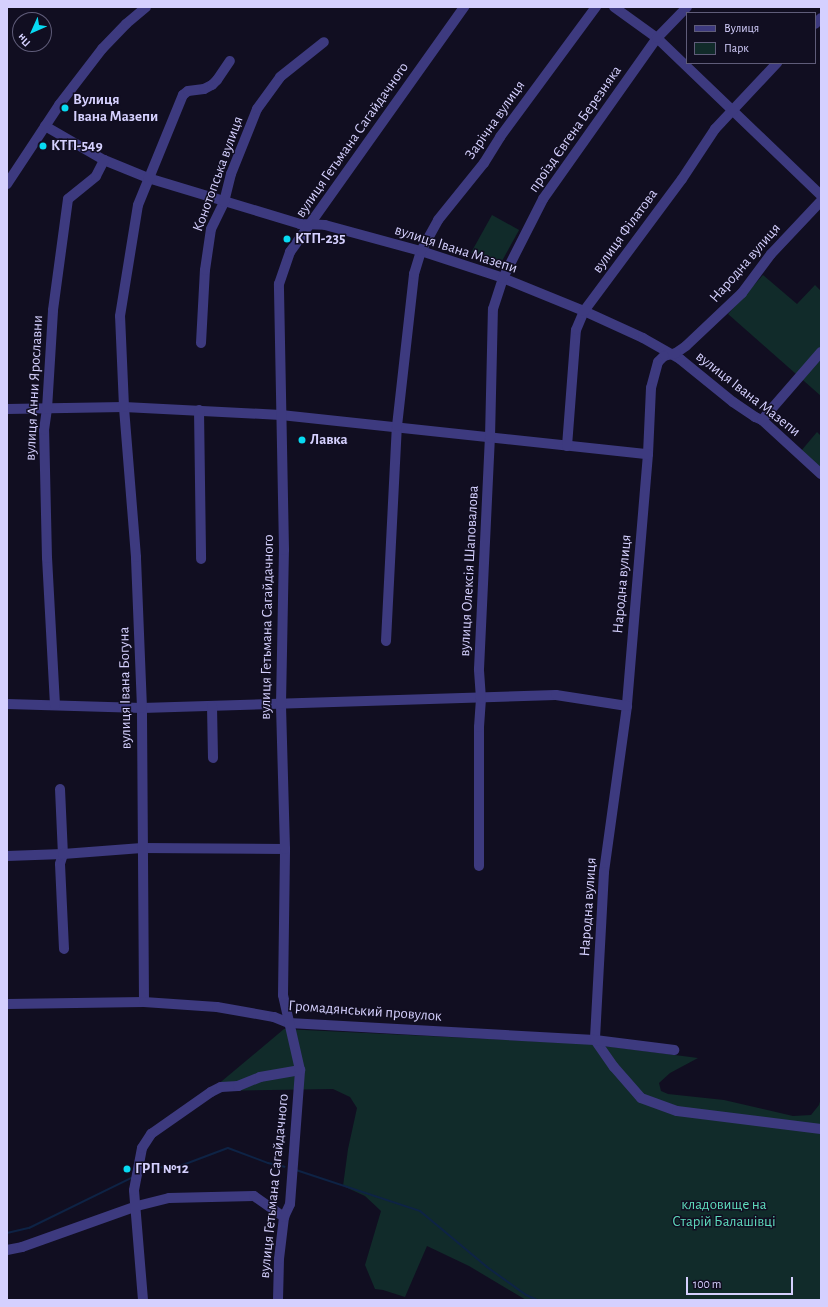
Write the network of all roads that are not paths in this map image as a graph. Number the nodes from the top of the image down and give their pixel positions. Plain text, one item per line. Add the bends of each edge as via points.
1 (146, 7) edge
2 (464, 7) edge
3 (596, 7) edge
4 (614, 7) edge
5 (687, 7) edge
6 (657, 38) junction
7 (324, 42) dead end
8 (230, 61) dead end
9 (776, 64) edge
10 (732, 109) junction
11 (45, 126) junction
12 (104, 160) junction
13 (148, 178) junction
14 (7, 184) edge
15 (821, 195) edge
16 (821, 201) edge
17 (224, 202) junction
18 (311, 224) junction
19 (421, 251) junction
20 (503, 278) junction
21 (584, 311) junction
22 (201, 344) dead end
23 (821, 352) edge
24 (672, 355) junction
25 (124, 406) junction
26 (7, 409) edge
27 (47, 409) junction
28 (199, 410) junction
29 (281, 415) junction
30 (762, 420) junction
31 (397, 426) junction
32 (490, 438) junction
33 (567, 446) junction
34 (648, 454) junction
35 (821, 474) edge
36 (201, 559) dead end
37 (386, 641) dead end
38 (481, 699) junction
39 (7, 704) edge
40 (281, 704) junction
41 (55, 705) junction
42 (212, 706) junction
43 (627, 706) junction
44 (142, 708) junction
45 (213, 758) dead end
46 (60, 789) dead end
47 (142, 848) junction
48 (285, 849) junction
49 (63, 854) junction
50 (7, 856) edge
51 (479, 866) dead end
52 (64, 949) dead end
53 (144, 1002) junction
54 (7, 1004) edge
55 (289, 1023) junction
56 (595, 1040) junction
57 (674, 1050) dead end
58 (300, 1070) junction
59 (821, 1129) edge
60 (137, 1206) junction
61 (284, 1217) junction
62 (7, 1250) edge
63 (143, 1300) edge
64 (278, 1300) edge

1 - 11 street via 102,49
2 - 18 street, вулиця Гетьмана Сагайдачного
3 - 19 street, Зарічна вулиця via 500,137 484,163 438,220
4 - 6 street
5 - 6 street, проїзд Євгена Березняка
6 - 10 street
6 - 20 street, проїзд Євгена Березняка via 543,199
7 - 17 street, Конотопська вулиця via 280,77 258,109 231,174
8 - 13 street, вулиця Івана Богуна via 212,85 182,95
9 - 10 street, вулиця Філатова
10 - 15 street
10 - 21 street, вулиця Філатова
11 - 12 street, вулиця Івана Мазепи
11 - 14 street
12 - 13 street, вулиця Івана Мазепи
12 - 27 street, вулиця Анни Ярославни via 96,176 68,199 53,310
13 - 17 street, вулиця Івана Мазепи
13 - 25 street, вулиця Івана Богуна via 138,205 120,316
16 - 24 street, Народна вулиця via 771,254 742,293 686,346
17 - 18 street, вулиця Івана Мазепи via 300,224
17 - 22 street, Конотопська вулиця via 211,229 205,270
18 - 19 street, вулиця Івана Мазепи via 325,225
18 - 29 street, вулиця Гетьмана Сагайдачного via 290,252 279,284
19 - 20 street, вулиця Івана Мазепи
19 - 31 street via 414,274
20 - 21 street, вулиця Івана Мазепи
20 - 32 street, вулиця Олексія Шаповалова via 493,309
21 - 24 street, вулиця Івана Мазепи via 643,338
21 - 33 street, вулиця Філатова via 576,330
23 - 30 street
24 - 30 street, вулиця Івана Мазепи via 733,402
24 - 34 street, Народна вулиця via 664,356 658,362 651,388
25 - 27 street
25 - 28 street
25 - 44 street, вулиця Івана Богуна via 136,557
26 - 27 street
27 - 41 street, вулиця Анни Ярославни via 44,430 46,536
28 - 29 street
28 - 36 street
29 - 31 street
29 - 40 street, вулиця Гетьмана Сагайдачного via 284,550
30 - 35 street, вулиця Івана Мазепи
31 - 32 street
31 - 37 street
32 - 33 street
32 - 38 street, вулиця Олексія Шаповалова via 479,669
33 - 34 street
34 - 43 street, Народна вулиця
38 - 40 street
38 - 43 street via 556,695
38 - 51 street, вулиця Олексія Шаповалова
39 - 41 street
40 - 42 street
40 - 48 street, вулиця Гетьмана Сагайдачного
41 - 44 street
42 - 44 street
42 - 45 street
43 - 56 street, Народна вулиця via 604,872
44 - 47 street, вулиця Івана Богуна
46 - 49 street
47 - 48 street
47 - 49 street
47 - 53 street, вулиця Івана Богуна
48 - 55 street, вулиця Гетьмана Сагайдачного via 283,995
49 - 50 street
49 - 52 street via 60,864
53 - 54 street, Громадянський провулок
53 - 55 street, Громадянський провулок via 218,1007 274,1017
55 - 56 street, Громадянський провулок
55 - 58 street, вулиця Гетьмана Сагайдачного
56 - 57 street, Громадянський провулок
56 - 59 street via 641,1098 677,1111
58 - 60 street via 260,1077 238,1086 221,1087 151,1134 142,1148 134,1190
58 - 61 street, вулиця Гетьмана Сагайдачного via 290,1204
60 - 61 street via 169,1198 254,1196
60 - 62 street
60 - 63 street
61 - 64 street, вулиця Гетьмана Сагайдачного

